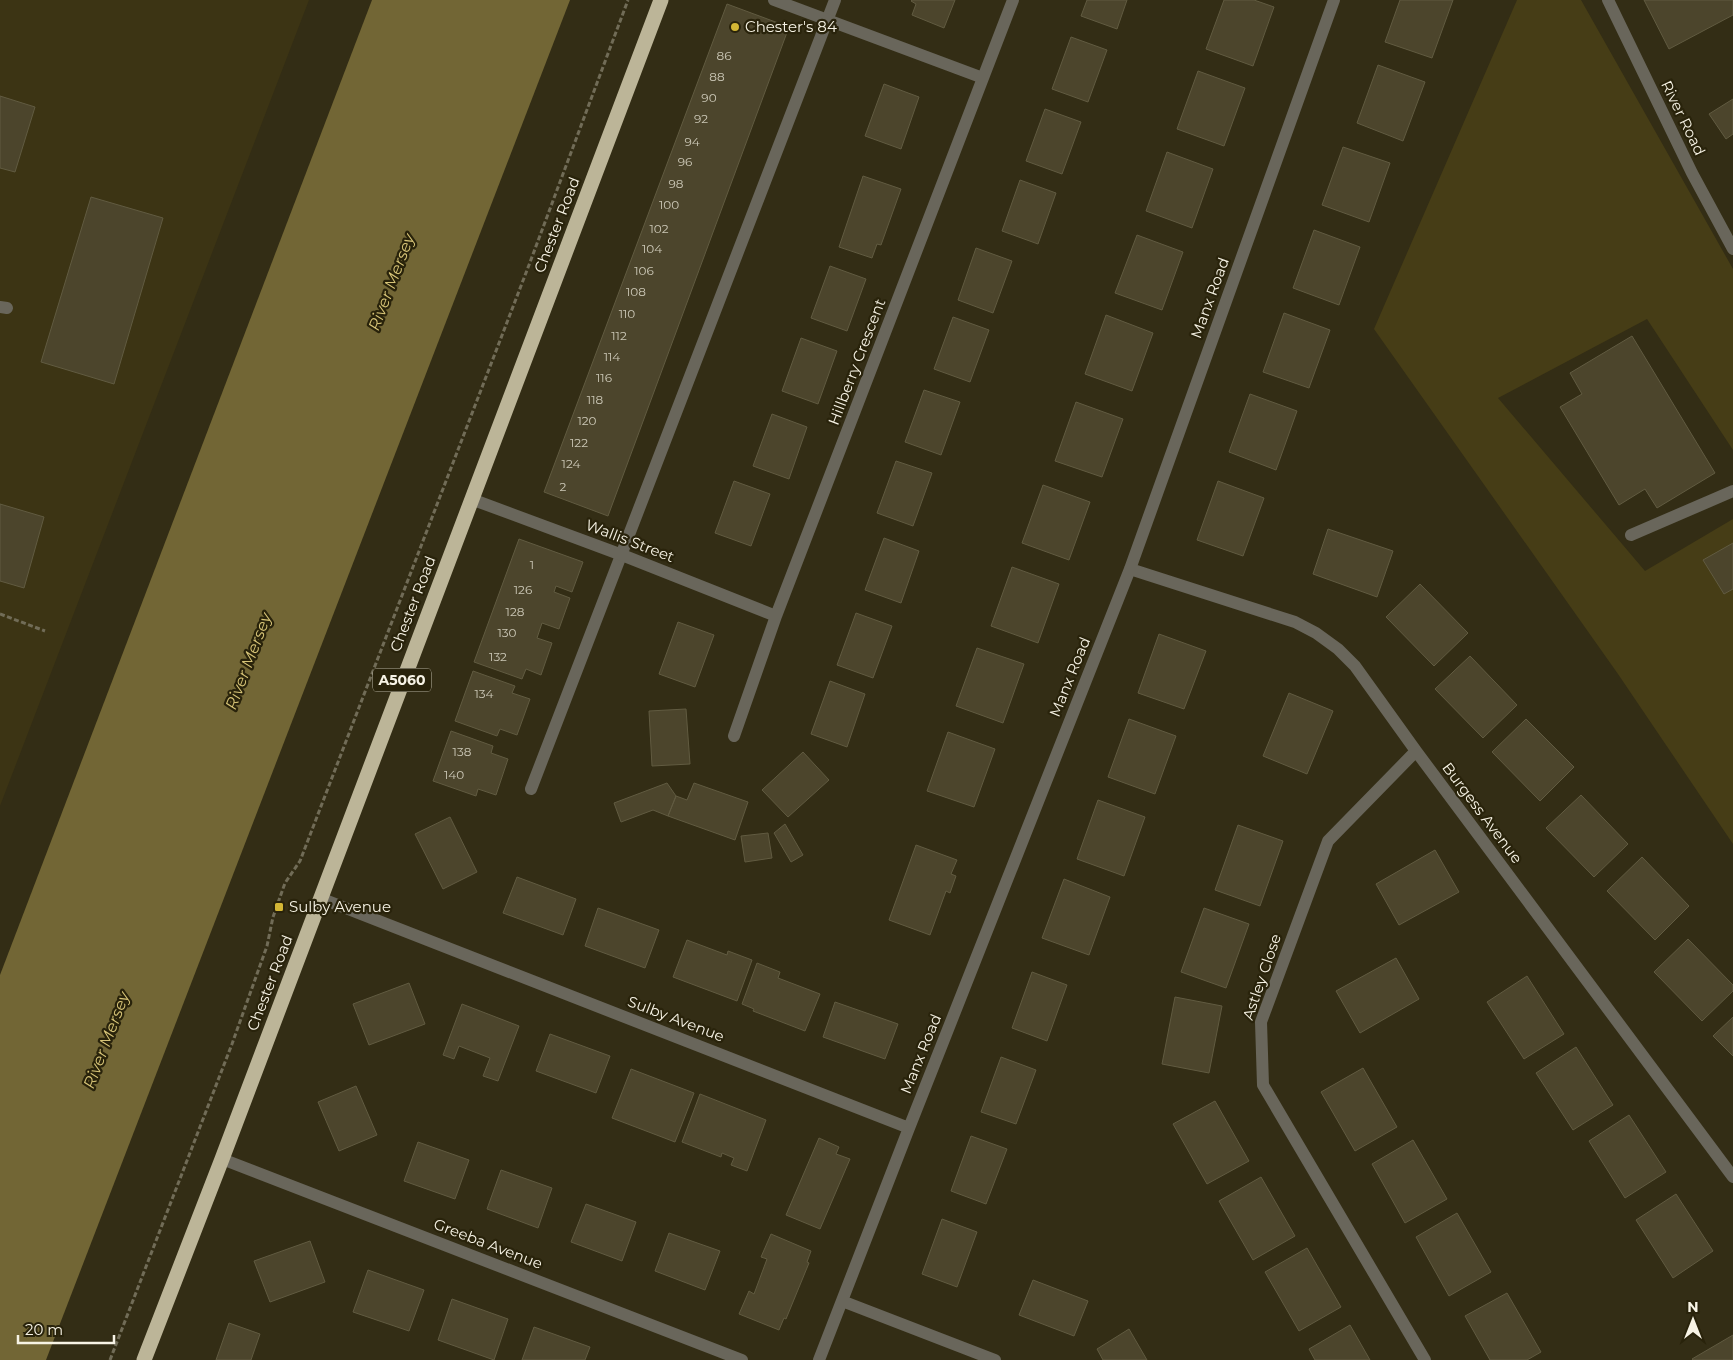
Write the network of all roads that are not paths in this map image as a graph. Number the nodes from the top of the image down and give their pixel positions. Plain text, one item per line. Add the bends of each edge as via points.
1 (661, 0) edge
2 (774, 0) edge
3 (835, 0) edge
4 (1013, 0) edge
5 (1334, 0) edge
6 (1608, 0) edge
7 (828, 20) junction
8 (984, 78) junction
9 (1733, 249) edge
10 (1733, 491) edge
11 (471, 499) junction
12 (1631, 535) dead end
13 (622, 555) junction
14 (1130, 569) junction
15 (776, 616) junction
16 (734, 736) dead end
17 (1416, 751) junction
18 (531, 789) dead end
19 (320, 898) junction
20 (909, 1128) junction
21 (222, 1159) junction
22 (1733, 1177) edge
23 (842, 1301) junction
24 (144, 1360) edge
25 (742, 1360) edge
26 (819, 1360) edge
27 (995, 1360) edge
28 (1426, 1360) edge

1 - 11 highway, Chester Road / A5060
2 - 7 street
3 - 7 street
4 - 8 street, Hillberry Crescent
5 - 14 street, Manx Road
6 - 9 street, River Road via 1692,173
7 - 8 street
7 - 13 street
8 - 15 street, Hillberry Crescent
10 - 12 street
11 - 13 street, Wallis Street
11 - 19 highway, Chester Road / A5060
13 - 15 street, Wallis Street
13 - 18 street
14 - 17 street, Burgess Avenue via 1295,622 1316,633 1355,666
14 - 20 street, Manx Road
15 - 16 street, Hillberry Crescent
17 - 22 street, Burgess Avenue
17 - 28 street, Astley Close via 1328,841 1261,1022 1263,1085
19 - 20 street, Sulby Avenue
19 - 21 highway, Chester Road / A5060
20 - 23 street, Manx Road
21 - 24 highway, Chester Road / A5060
21 - 25 street, Greeba Avenue
23 - 26 street, Manx Road
23 - 27 street

